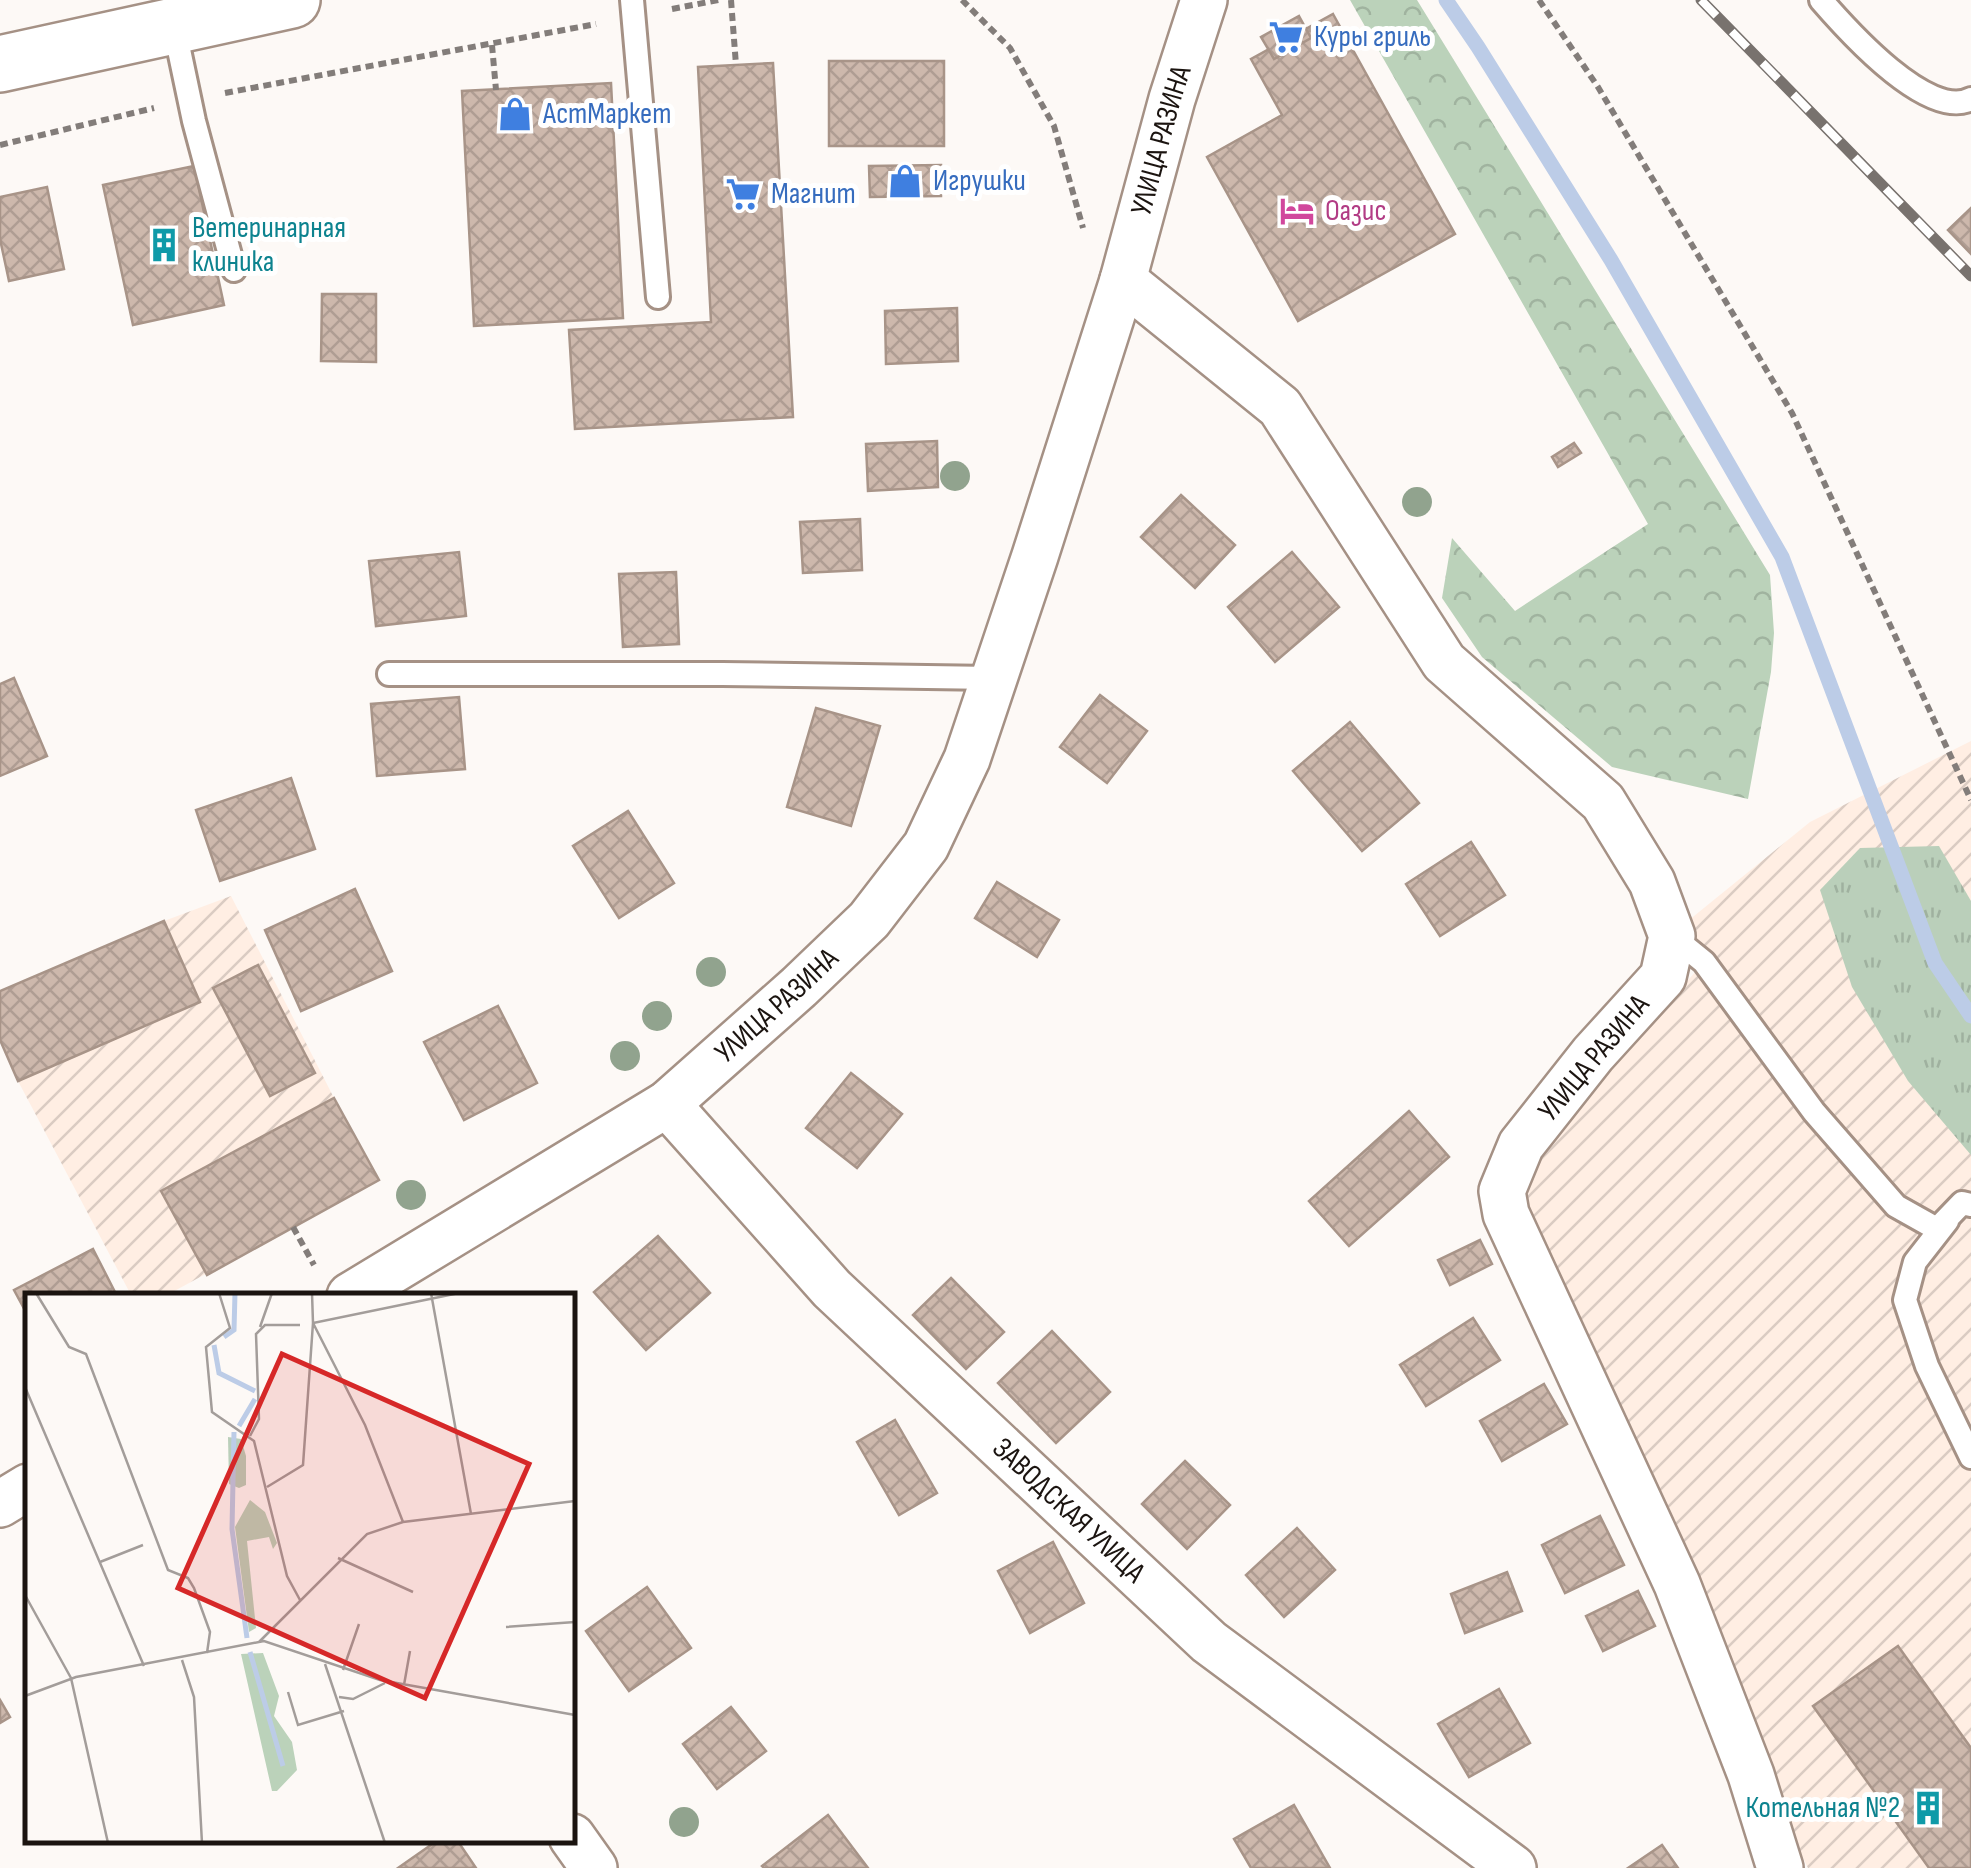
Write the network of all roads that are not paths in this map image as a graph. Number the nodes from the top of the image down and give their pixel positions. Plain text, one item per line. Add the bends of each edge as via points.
1 (292, 0) edge
2 (1204, 0) edge
3 (1821, 0) edge
4 (633, 8) edge
5 (174, 26) junction
6 (0, 64) edge
7 (1971, 99) edge
8 (234, 270) dead end
9 (1122, 280) junction
10 (658, 296) dead end
11 (389, 674) dead end
12 (993, 678) junction
13 (1672, 936) junction
14 (667, 1104) junction
15 (1966, 1204) edge
16 (355, 1293) edge
17 (1971, 1458) edge
18 (25, 1490) edge
19 (0, 1504) edge
20 (575, 1841) edge
21 (594, 1868) edge
22 (1513, 1868) edge
23 (1780, 1868) edge

1 - 5 main road
2 - 9 street, УЛИЦА РАЗИНА
3 - 7 lane via 1862,46 1929,98
4 - 10 lane
5 - 6 main road
5 - 8 lane
9 - 12 street, УЛИЦА РАЗИНА
9 - 13 street via 1280,407 1444,662 1603,802 1652,882
11 - 12 lane
12 - 14 street, УЛИЦА РАЗИНА via 967,758 926,846 869,920
13 - 15 lane via 1704,962 1814,1112 1896,1206 1937,1230
13 - 23 street, УЛИЦА РАЗИНА via 1663,977 1522,1145 1502,1191 1506,1214 1677,1584
14 - 16 street, УЛИЦА РАЗИНА
14 - 22 street, ЗАВОДСКАЯ УЛИЦА via 832,1289 1209,1642
15 - 17 lane via 1916,1262 1906,1300 1927,1366
18 - 19 street
20 - 21 street

